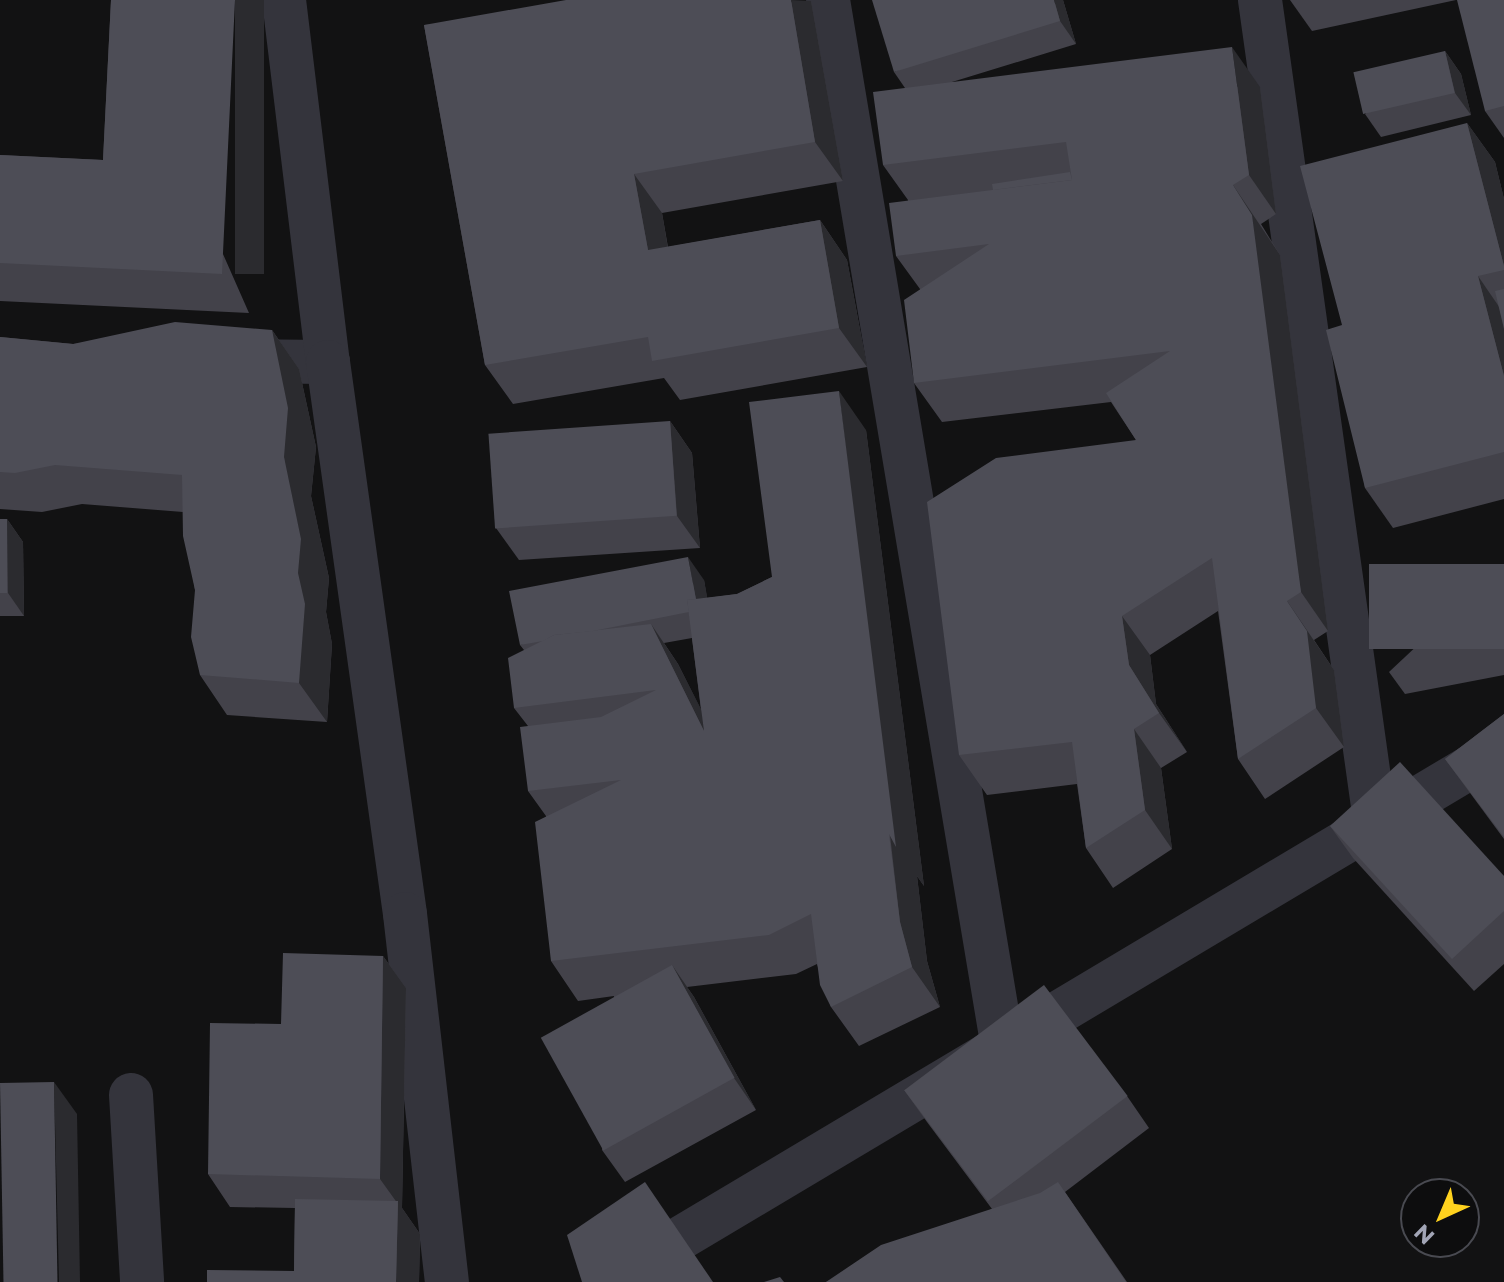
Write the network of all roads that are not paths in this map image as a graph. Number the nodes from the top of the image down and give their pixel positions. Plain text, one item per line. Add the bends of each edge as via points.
1 (284, 0) edge
2 (828, 0) edge
3 (1260, 0) edge
4 (187, 360) edge
5 (328, 362) junction
6 (1504, 747) edge
7 (1375, 820) junction
8 (1002, 1042) junction
9 (131, 1095) dead end
10 (142, 1282) edge
11 (447, 1282) edge
12 (607, 1282) edge

1 - 5 street
2 - 8 street
3 - 7 street
4 - 5 street
5 - 11 street via 405,914
6 - 7 street
7 - 8 street
8 - 12 street
9 - 10 street

